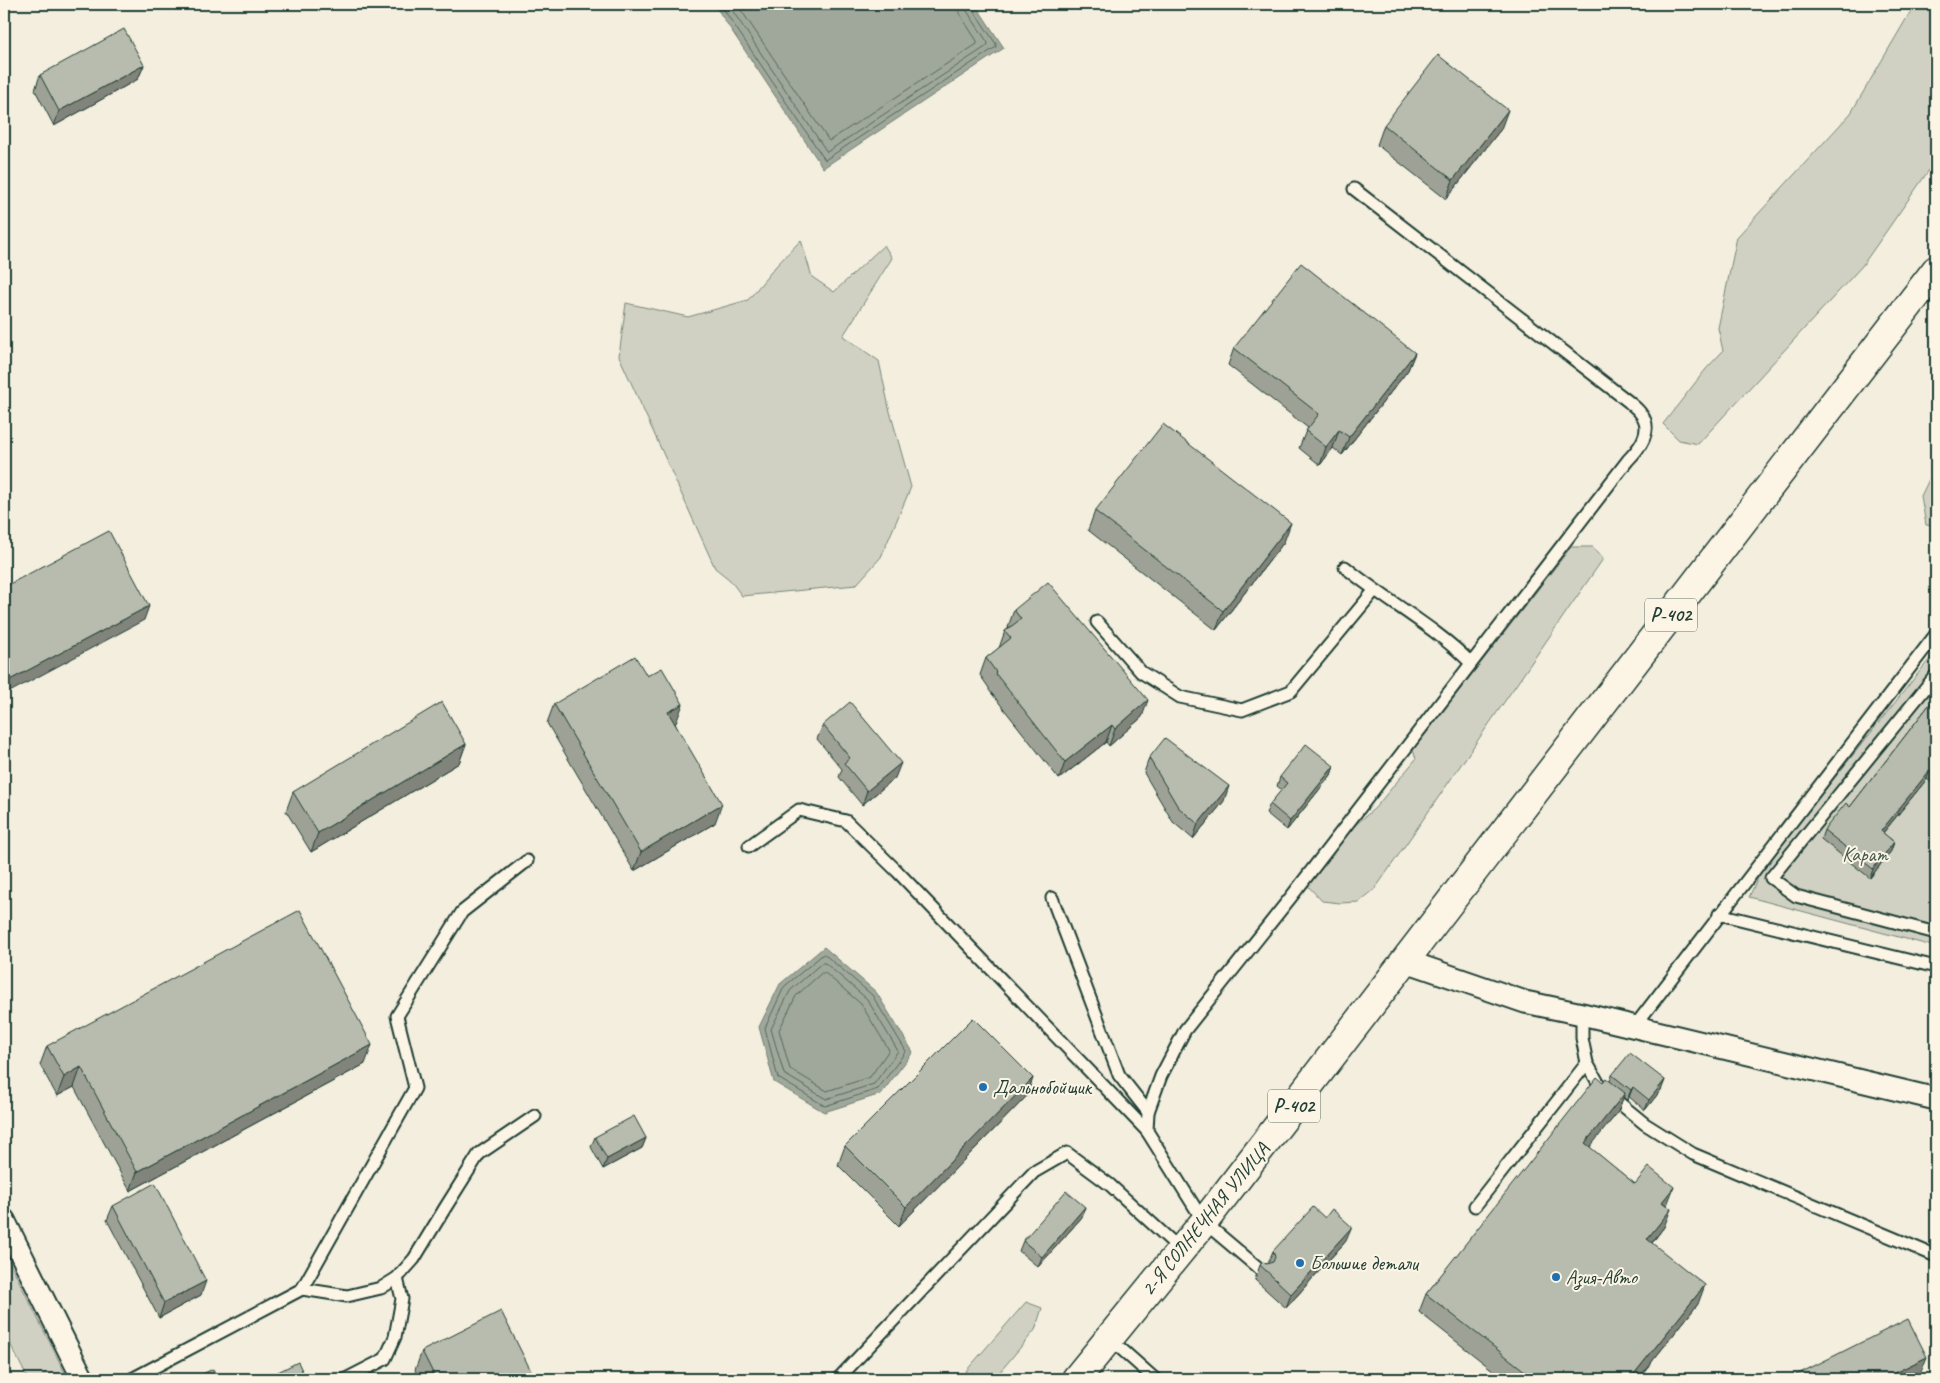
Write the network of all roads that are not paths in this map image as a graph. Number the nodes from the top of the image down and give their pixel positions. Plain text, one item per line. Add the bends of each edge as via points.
1 (1354, 189) dead end
2 (1936, 270) edge
3 (1345, 567) dead end
4 (1374, 591) junction
5 (1097, 622) dead end
6 (1936, 634) edge
7 (1471, 663) junction
8 (1936, 675) edge
9 (749, 846) dead end
10 (528, 861) dead end
11 (1052, 898) dead end
12 (1719, 914) junction
13 (1936, 934) edge
14 (1406, 962) junction
15 (1936, 967) edge
16 (1582, 1014) junction
17 (1634, 1027) junction
18 (1587, 1063) junction
19 (1936, 1099) edge
20 (1148, 1112) junction
21 (535, 1116) dead end
22 (1147, 1131) junction
23 (1476, 1206) dead end
24 (4, 1220) edge
25 (1204, 1222) junction
26 (1181, 1250) junction
27 (1936, 1256) edge
28 (1262, 1271) edge
29 (398, 1278) junction
30 (302, 1289) junction
31 (1110, 1338) junction
32 (83, 1379) edge
33 (132, 1379) edge
34 (346, 1379) edge
35 (838, 1379) edge
36 (1076, 1379) edge
37 (1155, 1379) edge

1 - 7 lane via 1643,415 1646,430 1639,448
2 - 14 main road, Р-402
3 - 4 lane
4 - 5 lane via 1292,691 1242,710 1180,697 1141,672
4 - 7 lane via 1451,643
6 - 12 lane
7 - 20 lane via 1184,1030 1161,1076
8 - 13 lane via 1771,878 1796,896
9 - 22 lane via 799,810 846,821
10 - 30 lane via 462,912 397,1016 415,1088
11 - 20 lane via 1118,1075
12 - 15 lane
12 - 17 lane
14 - 16 street via 1525,1002
14 - 25 main road, 2-Я СОЛНЕЧНАЯ УЛИЦА / Р-402
16 - 17 street
16 - 18 lane
17 - 19 street
18 - 23 lane
18 - 27 lane via 1601,1088 1644,1124 1693,1154
20 - 22 lane
21 - 29 lane via 480,1154 414,1259
22 - 25 lane
24 - 32 street
25 - 26 main road, 2-Я СОЛНЕЧНАЯ УЛИЦА / Р-402
25 - 28 lane
26 - 31 main road, 2-Я СОЛНЕЧНАЯ УЛИЦА / Р-402
26 - 35 lane via 1110,1185 1067,1153 1034,1172
29 - 30 lane via 381,1288 347,1296
29 - 34 lane via 402,1300 395,1337 385,1359
30 - 33 lane
31 - 36 main road, 2-Я СОЛНЕЧНАЯ УЛИЦА / Р-402
31 - 37 lane

